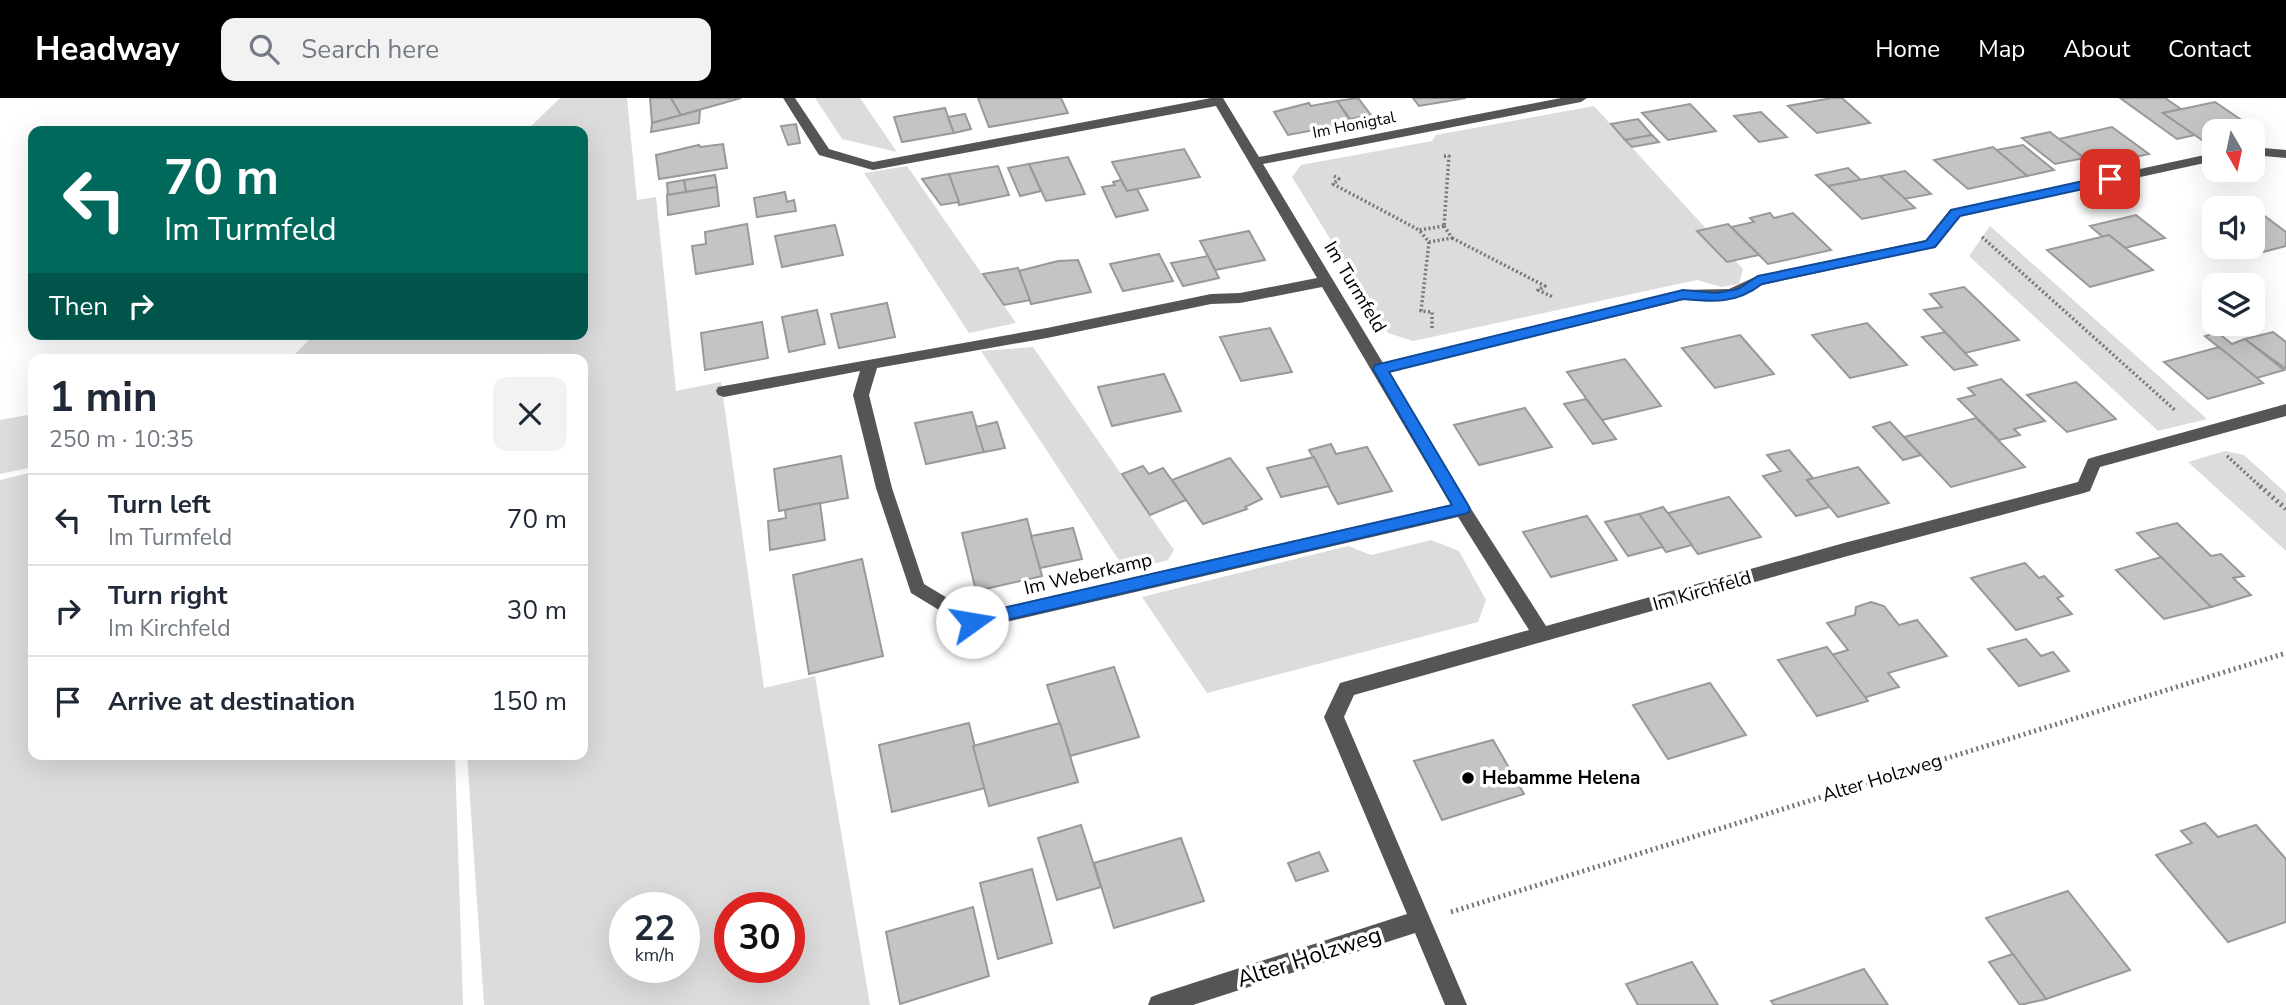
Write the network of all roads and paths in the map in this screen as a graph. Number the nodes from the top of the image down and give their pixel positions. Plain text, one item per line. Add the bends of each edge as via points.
1 (789, 98) edge
2 (1581, 98) edge
3 (1218, 100) edge
4 (1429, 129) junction
5 (2265, 152) edge
6 (1301, 153) junction
7 (2286, 154) edge
8 (2202, 160) edge
9 (1256, 161) junction
10 (1955, 213) junction
11 (1444, 226) junction
12 (1419, 230) junction
13 (1452, 238) junction
14 (1429, 242) junction
15 (1327, 281) junction
16 (1581, 318) junction
17 (1430, 358) junction
18 (870, 364) junction
19 (1380, 369) junction
20 (724, 391) dead end
21 (2286, 410) edge
22 (2201, 433) junction
23 (1462, 509) junction
24 (2286, 509) edge
25 (1543, 636) junction
26 (2286, 653) edge
27 (1477, 904) dead end
28 (1419, 921) junction
29 (1159, 1005) edge
30 (1456, 1005) edge

1 - 3 street, Im Turmfeld via 824,152 873,166
2 - 4 street, Im Honigtal
3 - 9 street, Im Turmfeld
4 - 6 street, Im Honigtal
4 - 11 path via 1440,141 1438,155 1449,156
5 - 7 street
6 - 9 street, Im Honigtal
6 - 12 path via 1339,178 1333,184
8 - 10 street
9 - 15 street, Im Turmfeld
10 - 16 street via 1931,244 1758,281 1742,292 1716,298 1683,295
10 - 22 path
11 - 12 path
11 - 13 path
12 - 14 path
13 - 14 path
13 - 16 path via 1545,285 1538,290 1571,305
14 - 17 path via 1421,312 1432,313
15 - 18 street
15 - 19 street, Im Turmfeld
16 - 17 street
17 - 19 street
18 - 20 street
18 - 23 street, Im Weberkamp via 860,396 917,588 972,622
19 - 23 street, Im Turmfeld
21 - 22 street, Im Kirchfeld
22 - 24 path
22 - 25 street, Im Kirchfeld via 2094,463 2084,487
23 - 25 street, Im Turmfeld
25 - 28 street, Im Kirchfeld via 1347,689 1334,716
26 - 27 path, Alter Holzweg
28 - 29 street, Alter Holzweg
28 - 30 street, Im Kirchfeld

